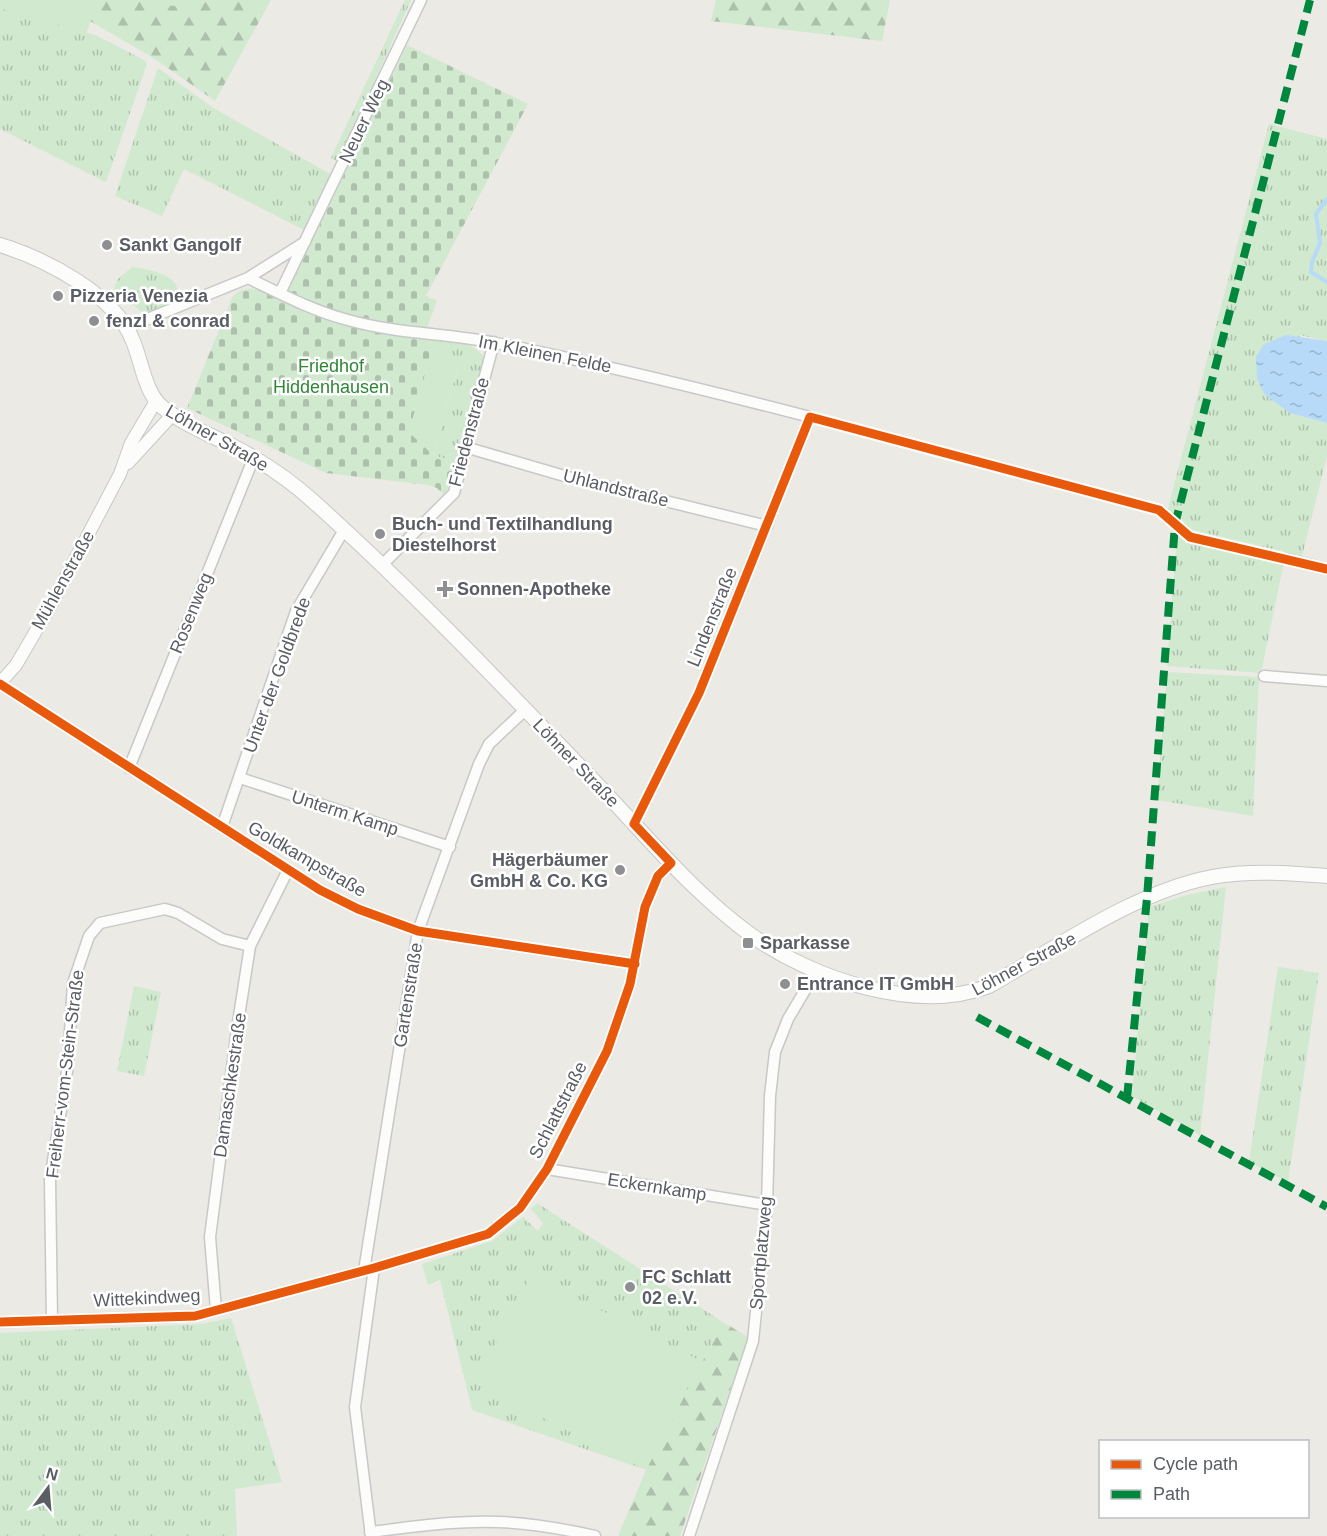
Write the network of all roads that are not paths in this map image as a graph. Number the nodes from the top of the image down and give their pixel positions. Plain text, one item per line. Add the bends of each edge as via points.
1 (421, 0) edge
2 (305, 242) junction
3 (0, 245) edge
4 (248, 278) junction
5 (280, 293) junction
6 (128, 327) junction
7 (494, 342) junction
8 (156, 401) junction
9 (172, 414) junction
10 (810, 417) joint
11 (465, 447) junction
12 (254, 458) junction
13 (120, 474) junction
14 (767, 526) junction
15 (344, 530) junction
16 (1287, 559) dead end
17 (381, 566) junction
18 (1327, 569) edge
19 (1264, 676) dead end
20 (1327, 681) edge
21 (0, 683) edge
22 (525, 710) junction
23 (129, 768) junction
24 (240, 778) junction
25 (634, 824) junction
26 (222, 827) junction
27 (450, 847) junction
28 (671, 862) junction
29 (288, 870) junction
30 (1327, 876) edge
31 (418, 931) junction
32 (250, 946) junction
33 (635, 964) junction
34 (817, 970) junction
35 (546, 1169) junction
36 (767, 1205) junction
37 (369, 1270) junction
38 (216, 1310) junction
39 (52, 1320) junction
40 (0, 1322) edge
41 (370, 1534) edge
42 (595, 1536) edge
43 (689, 1536) edge

1 - 2 street, Neuer Weg
2 - 4 street
2 - 5 street, Neuer Weg
3 - 6 main road, Löhner Straße via 65,275 105,303
4 - 5 street
4 - 6 street
5 - 7 street, Im Kleinen Felde via 348,320
6 - 8 main road, Löhner Straße
7 - 10 street, Im Kleinen Felde
7 - 11 street, Friedenstraße
8 - 9 main road, Löhner Straße
8 - 13 street, Mühlenstraße via 131,443
9 - 12 main road, Löhner Straße
9 - 13 street, Mühlenstraße
10 - 14 street, Lindenstraße
11 - 14 street, Uhlandstraße
11 - 17 street, Friedenstraße via 454,493
12 - 15 main road, Löhner Straße via 311,499
12 - 23 street, Rosenweg
13 - 21 street, Mühlenstraße via 50,607 16,665
14 - 25 street, Lindenstraße via 699,693
15 - 17 main road, Löhner Straße
15 - 24 street, Unter der Goldbrede via 296,612
16 - 18 street
17 - 22 main road, Löhner Straße
19 - 20 street
21 - 23 street, Goldkampstraße
22 - 25 main road, Löhner Straße
22 - 27 street, Gartenstraße via 489,744
23 - 26 street, Goldkampstraße
24 - 26 street, Unter der Goldbrede
24 - 27 street, Unterm Kamp
25 - 28 main road, Löhner Straße
26 - 29 street, Goldkampstraße
27 - 31 street, Gartenstraße
28 - 33 street, Schlattstraße via 658,876 645,907
28 - 34 main road, Löhner Straße via 754,937
29 - 31 street, Goldkampstraße via 358,909
29 - 32 street, Damaschkestraße
30 - 34 main road, Löhner Straße via 1238,874 1170,889 1124,909 989,986 966,995 937,998 898,994
31 - 33 street, Goldkampstraße
31 - 37 street, Gartenstraße
32 - 38 street, Damaschkestraße via 211,1227
32 - 39 street, Freiherr-vom-Stein-Straße via 222,939 165,909 100,924 88,936 73,983 68,1065 50,1180
33 - 35 street, Schlattstraße via 607,1051
34 - 36 street, Sportplatzweg via 788,1019 775,1052
35 - 36 street, Eckernkamp
35 - 37 street, Schlattstraße via 520,1208 488,1234
36 - 43 street, Sportplatzweg via 753,1341
37 - 38 street, Wittekindweg
37 - 41 street via 355,1407
38 - 39 street, Wittekindweg via 195,1316
39 - 40 street, Wittekindweg
41 - 42 street via 434,1524 499,1522

